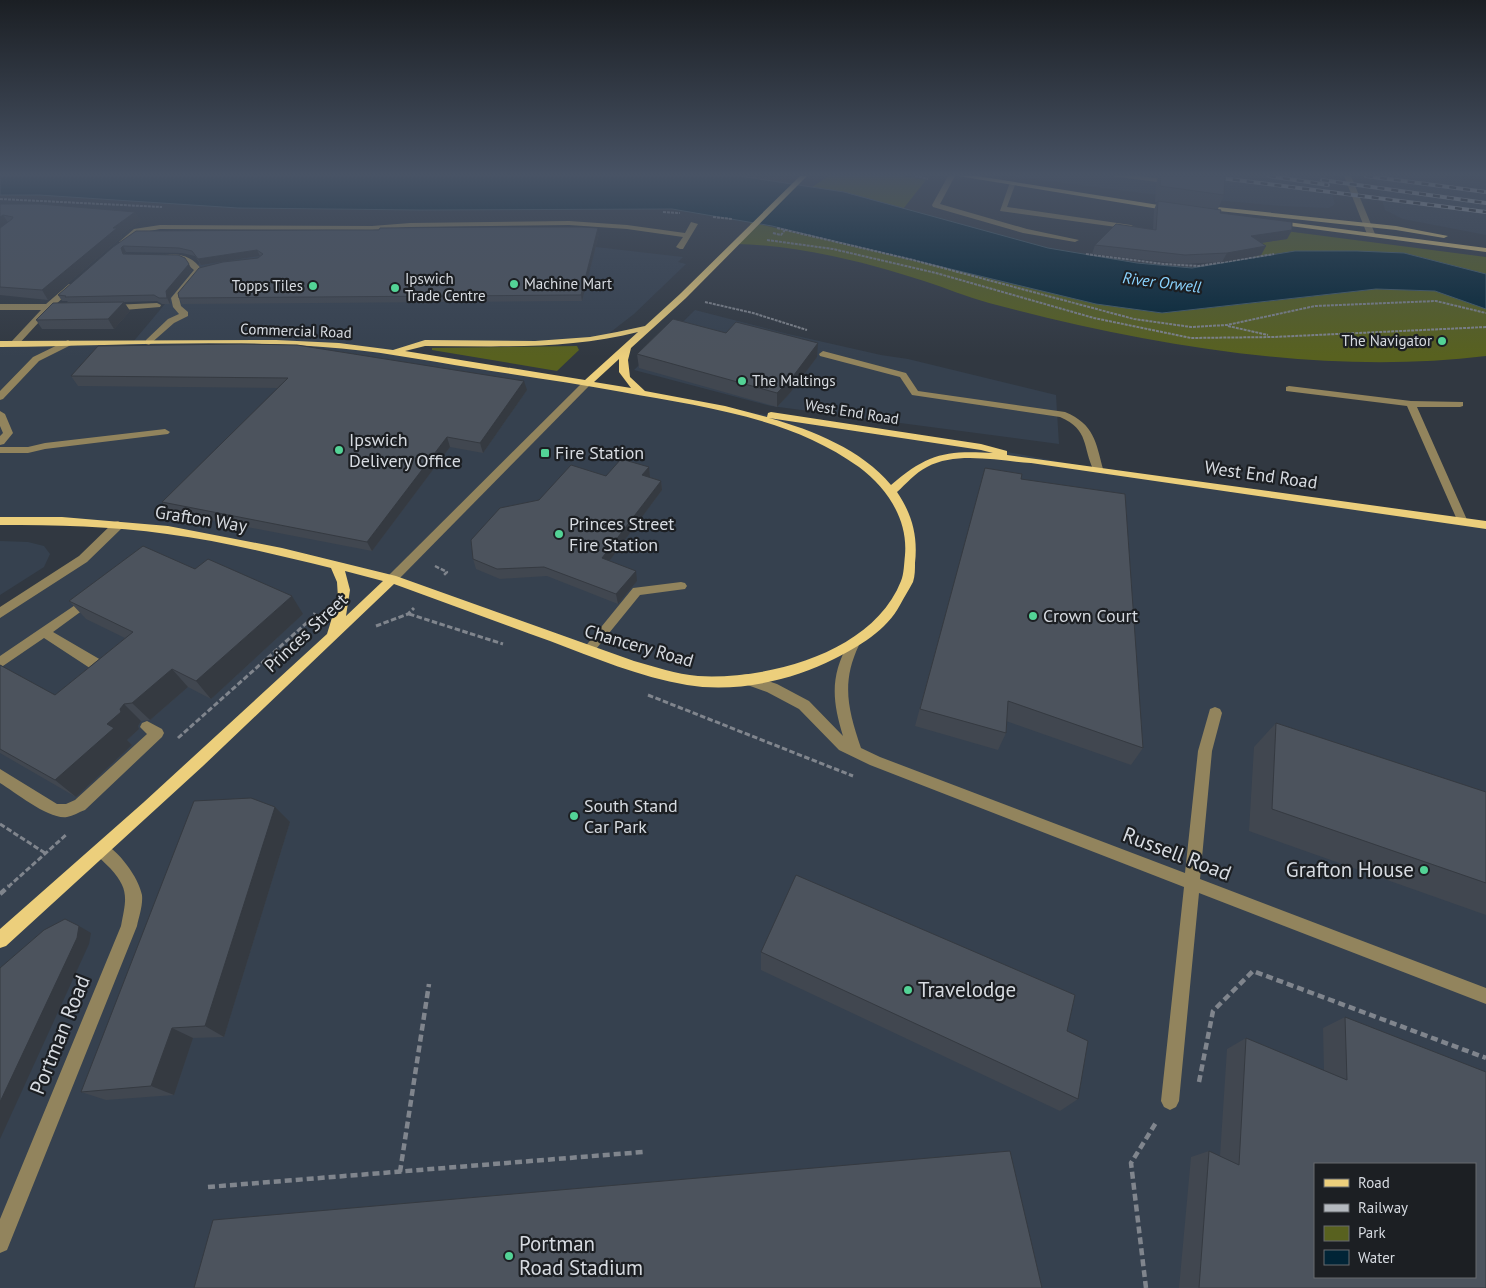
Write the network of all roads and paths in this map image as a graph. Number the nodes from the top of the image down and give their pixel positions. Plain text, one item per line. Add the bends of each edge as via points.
1 (131, 236) edge
2 (686, 236) edge
3 (811, 236) edge
4 (1054, 236) edge
5 (1386, 236) edge
6 (1442, 236) edge
7 (744, 237) joint
8 (1075, 240) dead end
9 (1486, 244) edge
10 (1088, 246) dead end
11 (680, 247) dead end
12 (1486, 250) edge
13 (113, 251) edge
14 (1274, 254) dead end
15 (157, 256) edge
16 (77, 282) edge
17 (683, 296) junction
18 (157, 305) edge
19 (0, 307) edge
20 (48, 307) junction
21 (66, 307) edge
22 (102, 308) edge
23 (1486, 313) edge
24 (648, 326) junction
25 (1227, 326) junction
26 (1486, 327) edge
27 (808, 330) dead end
28 (1274, 337) junction
29 (149, 342) junction
30 (68, 343) junction
31 (0, 344) edge
32 (14, 344) junction
33 (628, 345) junction
34 (395, 352) junction
35 (823, 354) dead end
36 (587, 383) junction
37 (1289, 389) dead end
38 (644, 394) junction
39 (0, 397) edge
40 (1411, 404) junction
41 (1460, 404) dead end
42 (727, 409) junction
43 (1, 418) edge
44 (165, 432) dead end
45 (0, 442) edge
46 (0, 450) edge
47 (1031, 460) junction
48 (1098, 469) junction
49 (890, 492) junction
50 (0, 521) edge
51 (1463, 522) junction
52 (118, 525) junction
53 (1486, 525) edge
54 (437, 562) dead end
55 (335, 565) junction
56 (447, 572) dead end
57 (392, 579) junction
58 (681, 586) dead end
59 (97, 594) edge
60 (0, 613) edge
61 (408, 614) dead end
62 (371, 629) dead end
63 (43, 632) junction
64 (326, 642) junction
65 (853, 645) junction
66 (588, 651) junction
67 (0, 663) edge
68 (104, 676) edge
69 (747, 679) junction
70 (639, 691) dead end
71 (1215, 714) dead end
72 (147, 728) dead end
73 (854, 750) junction
74 (842, 773) dead end
75 (0, 775) edge
76 (0, 824) edge
77 (102, 850) junction
78 (45, 853) dead end
79 (1191, 881) junction
80 (0, 940) edge
81 (429, 984) dead end
82 (1486, 996) edge
83 (1486, 1058) edge
84 (1198, 1085) dead end
85 (1170, 1101) joint
86 (643, 1152) dead end
87 (400, 1172) junction
88 (208, 1187) dead end
89 (0, 1243) edge
90 (1146, 1288) edge

1 - 13 street
2 - 11 street
3 - 25 path via 1134,319 1192,327
4 - 8 street
5 - 12 main road
6 - 9 main road
7 - 17 main road, Princes Street
7 - 28 path via 833,249 936,273 1094,318 1191,338
10 - 14 path via 1085,254 1198,266
15 - 29 street via 188,259 201,269 176,298 177,307 185,314 171,321
16 - 20 street
17 - 24 main road, Princes Street
17 - 27 path
18 - 22 street
19 - 20 street
20 - 21 street
20 - 32 street
23 - 25 path via 1436,301 1315,306
24 - 33 main road, Princes Street
24 - 34 main road via 590,340 425,343
25 - 28 path
26 - 28 path
29 - 30 main road, Commercial Road
29 - 34 main road, Commercial Road via 310,343
30 - 32 main road, Commercial Road
30 - 39 street via 36,358
31 - 32 main road, Commercial Road
33 - 36 main road, Princes Street
33 - 38 main road via 623,361 625,376
34 - 36 main road, Commercial Road
35 - 48 street via 902,375 916,393 1074,418 1083,424
36 - 38 main road, Chancery Road
36 - 57 street, Princes Street
37 - 40 street
38 - 42 main road, Chancery Road
40 - 41 street
40 - 51 street
42 - 47 main road, West End Road via 971,446
42 - 49 main road, Chancery Road via 782,425 832,446 864,466
43 - 45 street via 8,433
44 - 46 street via 28,450
47 - 48 main road, West End Road
47 - 49 main road, West End Road via 960,456 940,459 918,468
48 - 51 main road, West End Road
49 - 65 main road, Chancery Road via 909,524 912,547 908,580 877,626
50 - 52 main road, Grafton Way
51 - 53 main road, West End Road
52 - 55 main road, Grafton Way via 224,540
52 - 60 street via 83,559
54 - 56 path via 433,566
55 - 57 main road, Grafton Way
55 - 64 main road via 346,586 337,623
57 - 64 main road, Princes Street
57 - 66 main road, Chancery Road
58 - 66 street via 637,590
59 - 63 street
61 - 62 path
63 - 67 street
63 - 68 street
64 - 77 main road, Princes Street
65 - 69 main road, Chancery Road via 793,670
65 - 73 street via 844,661 840,680 841,703
66 - 69 main road, Chancery Road via 669,676 698,681
69 - 73 street, Russell Road via 804,705 844,746
70 - 74 path
71 - 79 street via 1205,751
72 - 75 street via 157,733 80,805 66,811 55,810
73 - 79 street, Russell Road via 875,761
76 - 78 path
77 - 80 main road, Princes Street
77 - 89 street, Portman Road via 131,883 134,902 129,926
79 - 82 street, Russell Road
79 - 85 street
81 - 87 path
83 - 84 path via 1253,971 1213,1011
85 - 90 path via 1131,1163
86 - 87 path
87 - 88 path

